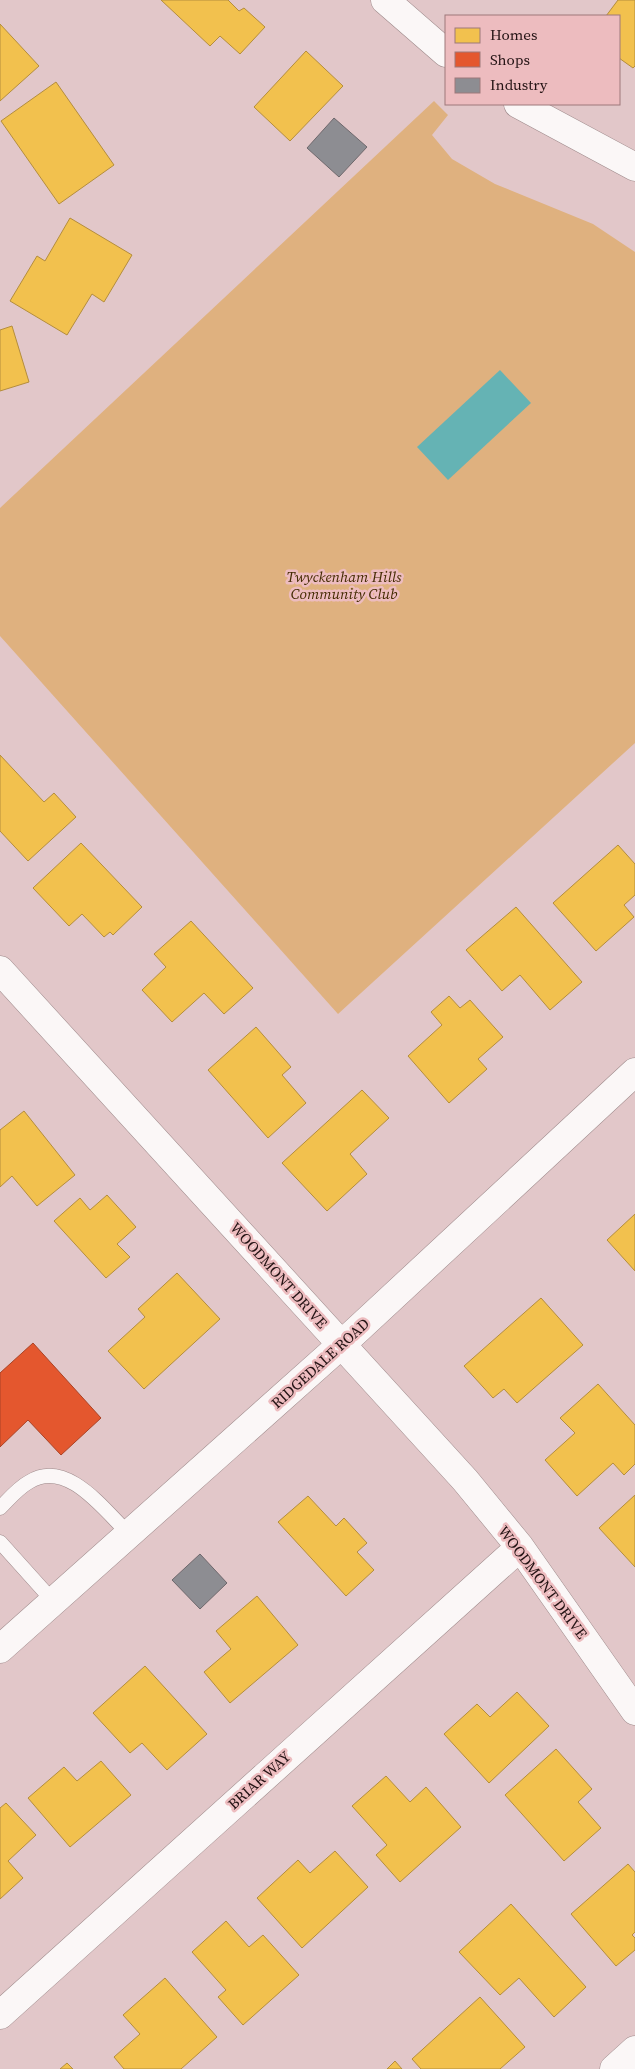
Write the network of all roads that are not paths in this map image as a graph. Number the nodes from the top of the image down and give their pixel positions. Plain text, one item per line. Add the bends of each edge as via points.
1 (385, 0) edge
2 (445, 52) edge
3 (520, 105) edge
4 (635, 167) edge
5 (0, 970) edge
6 (635, 1072) edge
7 (342, 1344) junction
8 (0, 1508) edge
9 (129, 1534) junction
10 (0, 1542) edge
11 (520, 1547) junction
12 (53, 1602) junction
13 (0, 1649) edge
14 (635, 1711) edge
15 (0, 2015) edge
16 (635, 2050) edge
17 (614, 2069) edge

1 - 2 street
3 - 4 street
5 - 7 street, WOODMONT DRIVE
6 - 7 street, RIDGEDALE ROAD
7 - 9 street, RIDGEDALE ROAD
7 - 11 street, WOODMONT DRIVE via 465,1480
8 - 9 lane via 28,1482 56,1476 76,1485
9 - 12 street, RIDGEDALE ROAD
10 - 12 lane
11 - 14 street, WOODMONT DRIVE
11 - 15 street, BRIAR WAY
12 - 13 street, RIDGEDALE ROAD
16 - 17 street

